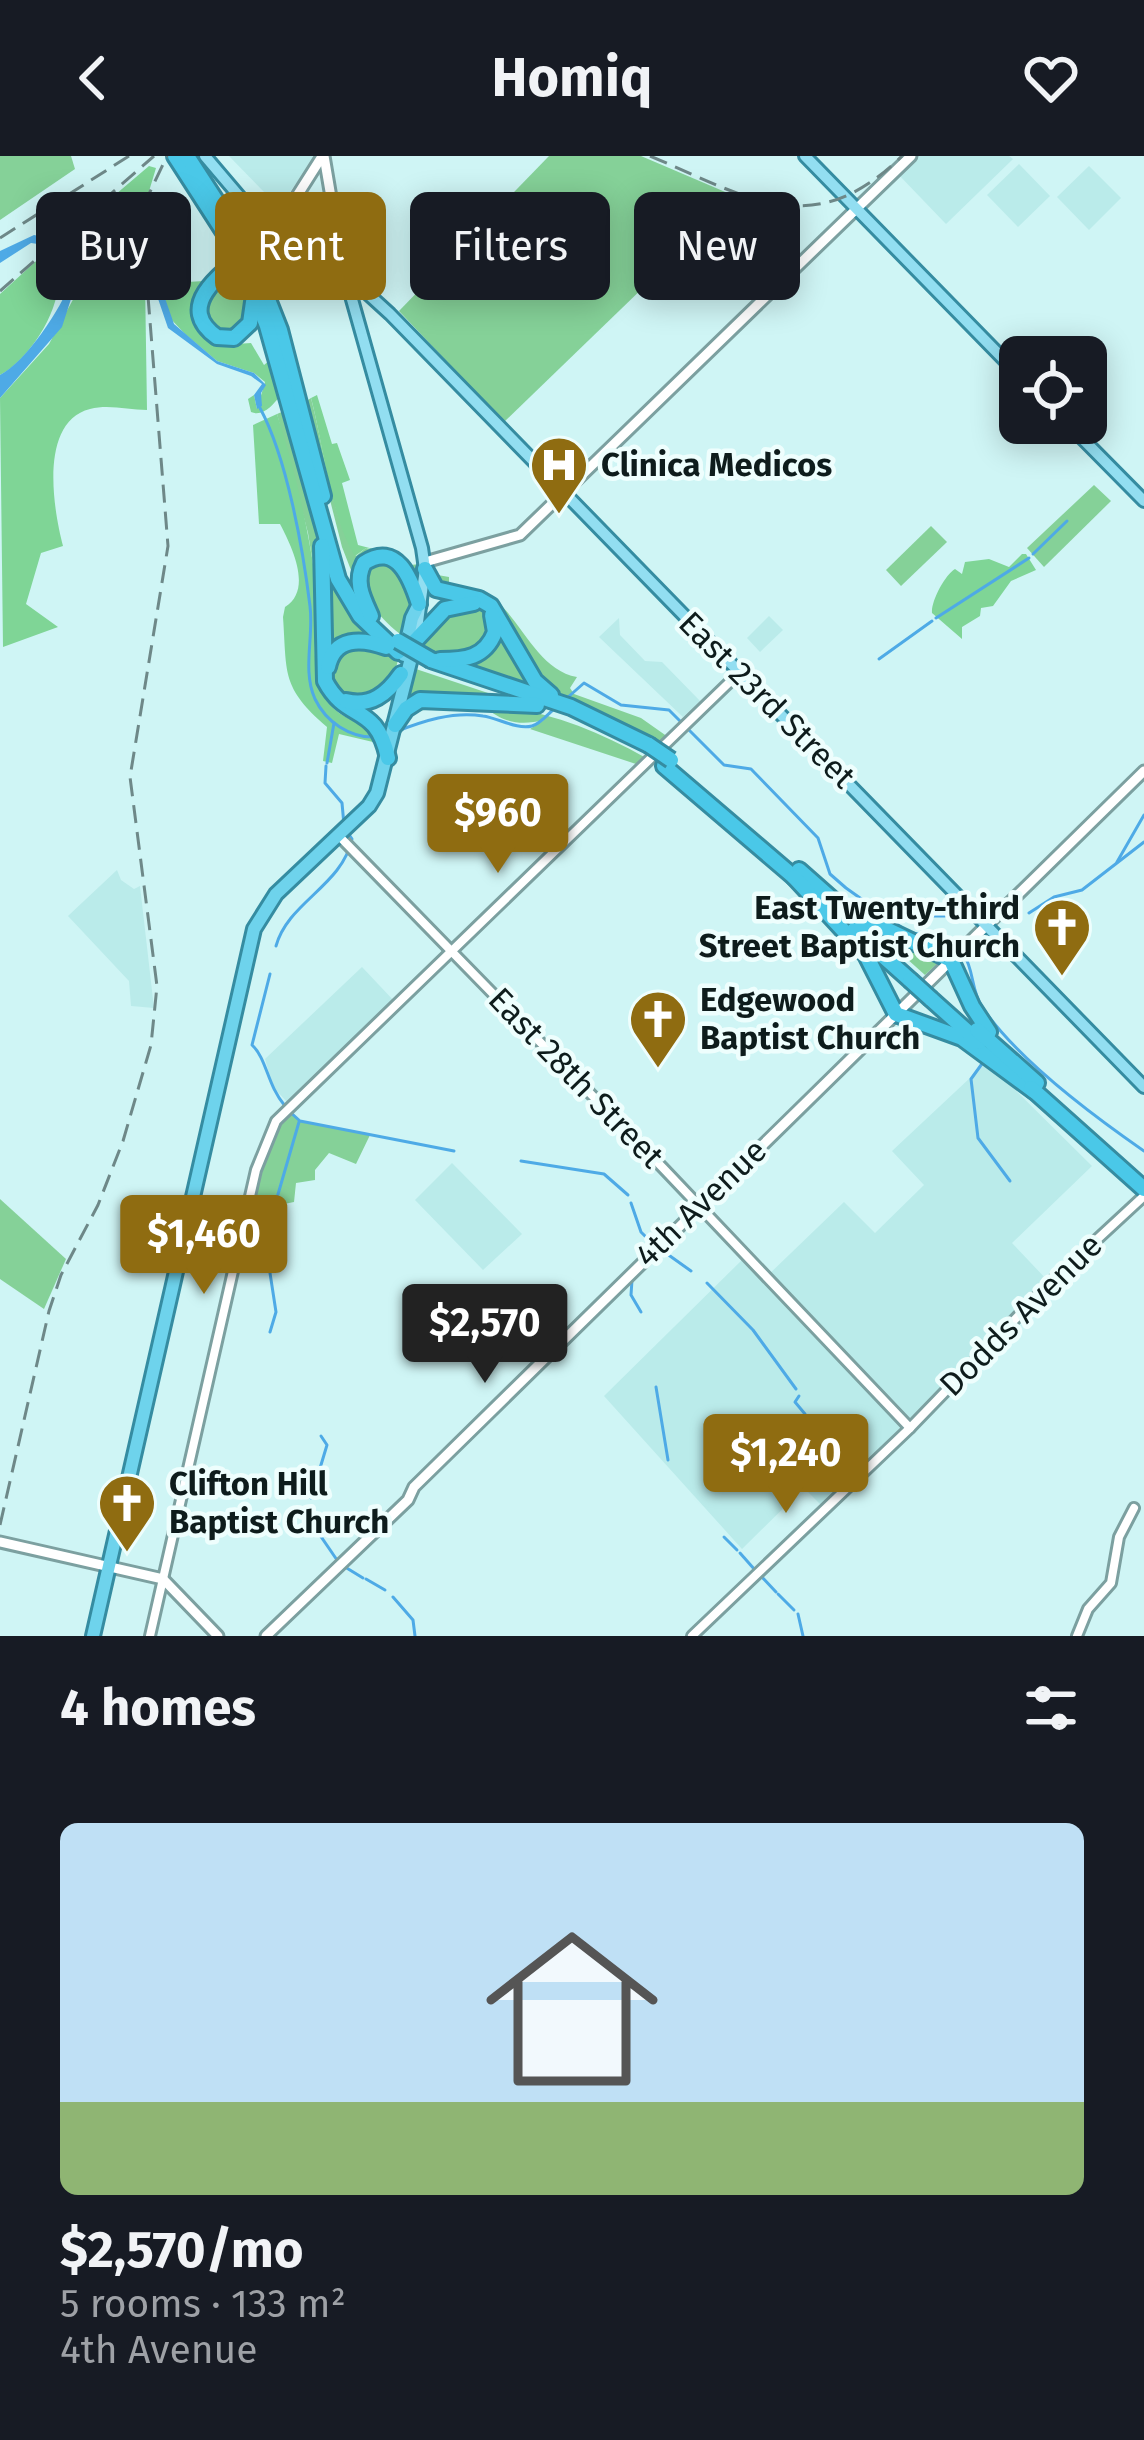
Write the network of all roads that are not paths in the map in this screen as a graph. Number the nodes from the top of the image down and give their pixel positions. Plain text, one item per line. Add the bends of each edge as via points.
1 (209, 156) edge
2 (321, 156) edge
3 (805, 156) edge
4 (910, 156) edge
5 (180, 158) edge
6 (241, 192) edge
7 (296, 192) edge
8 (296, 192) edge
9 (328, 192) edge
10 (856, 208) junction
11 (215, 210) edge
12 (215, 280) edge
13 (252, 300) edge
14 (256, 300) edge
15 (268, 300) edge
16 (352, 300) edge
17 (376, 300) edge
18 (376, 300) edge
19 (390, 314) junction
20 (999, 354) edge
21 (291, 392) junction
22 (296, 412) junction
23 (1087, 444) edge
24 (562, 494) junction
25 (1144, 501) edge
26 (317, 511) junction
27 (425, 565) junction
28 (419, 604) junction
29 (371, 616) junction
30 (416, 640) junction
31 (398, 646) junction
32 (429, 664) junction
33 (740, 672) junction
34 (401, 682) junction
35 (537, 704) junction
36 (571, 707) junction
37 (394, 730) junction
38 (646, 748) junction
39 (388, 758) junction
40 (668, 763) junction
41 (1144, 771) edge
42 (338, 835) junction
43 (794, 877) junction
44 (830, 897) junction
45 (986, 926) junction
46 (452, 951) junction
47 (951, 960) junction
48 (913, 977) junction
49 (896, 1014) junction
50 (1032, 1084) junction
51 (1144, 1087) edge
52 (1141, 1185) edge
53 (699, 1205) junction
54 (910, 1427) junction
55 (1141, 1506) edge
56 (0, 1542) edge
57 (109, 1568) junction
58 (163, 1580) junction
59 (94, 1636) edge
60 (150, 1636) edge
61 (218, 1636) edge
62 (266, 1636) edge
63 (692, 1636) edge
64 (1077, 1636) edge

1 - 6 main road, East 23rd Street
2 - 7 main road
2 - 8 main road
2 - 9 main road
3 - 10 main road
4 - 10 main road
5 - 11 highway, bridge
10 - 20 main road
10 - 24 main road
12 - 13 highway via 202,315 208,331 225,339 246,329
14 - 21 highway
15 - 21 highway
16 - 27 main road
17 - 19 main road, East 23rd Street
18 - 19 main road, East 23rd Street
19 - 24 main road, East 23rd Street
21 - 22 highway
22 - 26 highway
22 - 29 highway via 338,554
23 - 25 main road
24 - 27 main road via 520,536
24 - 33 main road, East 23rd Street
26 - 31 highway via 352,605
26 - 39 highway via 325,681 336,699 378,727
27 - 28 main road
27 - 36 highway via 436,589 491,607 536,681
28 - 29 highway via 404,568 376,556 359,571
28 - 30 main road
28 - 34 highway
29 - 31 highway
30 - 32 highway via 460,603 491,614 495,632 482,652
30 - 34 highway
31 - 32 highway, bridge
31 - 34 highway via 354,640 336,648 328,670 333,689 352,703
32 - 35 highway
32 - 36 highway
33 - 45 main road, East 23rd Street
33 - 46 street
34 - 37 highway
35 - 37 highway via 421,700
35 - 38 highway
36 - 38 highway
37 - 39 highway
38 - 40 highway
39 - 42 highway via 374,799
40 - 43 highway
40 - 44 highway
41 - 45 main road, 4th Avenue
42 - 46 street, East 28th Street
42 - 57 highway via 276,894 254,928
43 - 48 highway
43 - 49 highway via 866,955
44 - 47 highway
44 - 48 highway
45 - 47 main road, 4th Avenue
45 - 51 main road, East 23rd Street
46 - 53 street, East 28th Street
46 - 58 street via 269,1132
47 - 49 main road, 4th Avenue
47 - 50 highway via 985,1026
48 - 50 highway, bridge
49 - 50 highway via 962,1039
49 - 53 main road, 4th Avenue
50 - 52 highway
52 - 54 street, Dodds Avenue
53 - 54 street, East 28th Street
53 - 62 main road, 4th Avenue
54 - 63 street, Dodds Avenue
55 - 64 street via 1119,1537 1111,1583
56 - 57 main road
57 - 58 main road
57 - 59 highway
58 - 60 street
58 - 61 main road

